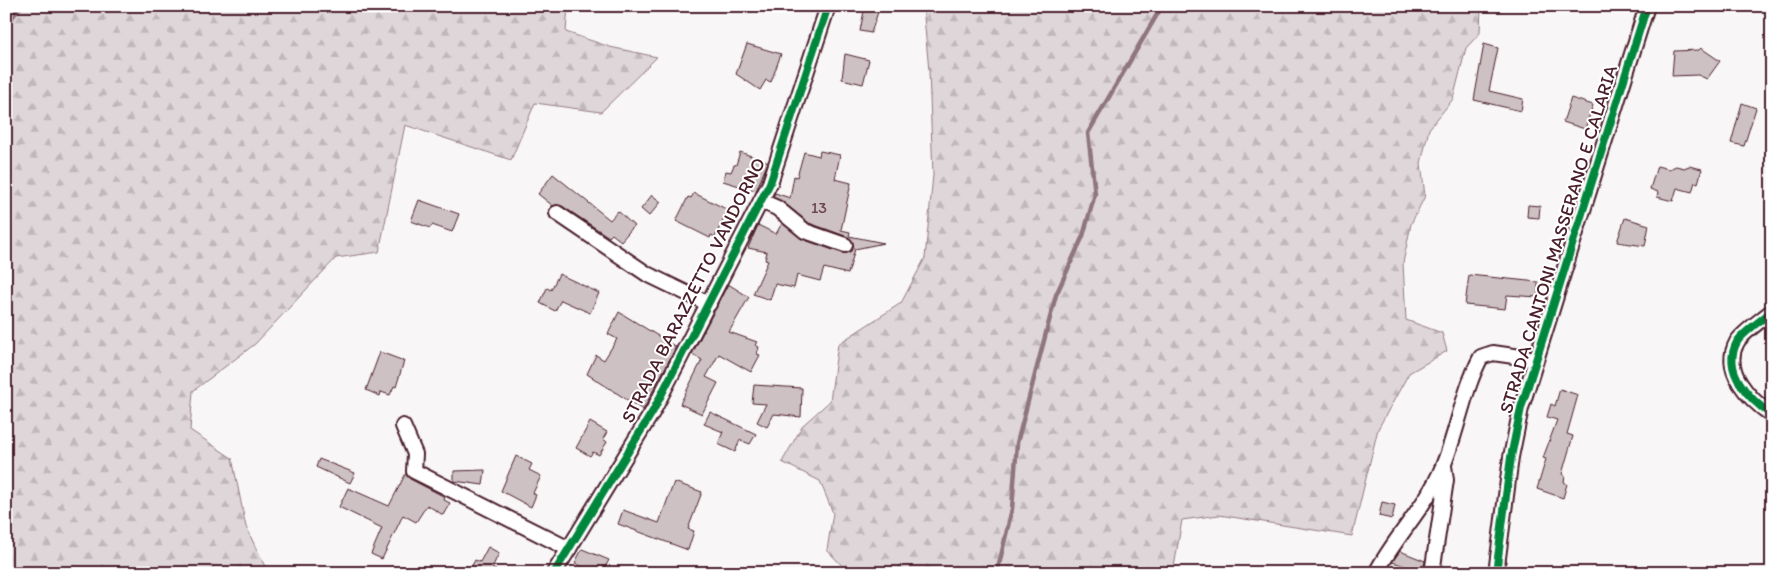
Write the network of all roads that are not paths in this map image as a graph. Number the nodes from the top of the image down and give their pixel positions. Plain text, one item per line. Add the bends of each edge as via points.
1 (828, 6) edge
2 (1647, 6) edge
3 (761, 201) junction
4 (557, 213) dead end
5 (845, 245) dead end
6 (709, 304) junction
7 (1772, 311) edge
8 (1536, 359) junction
9 (1772, 415) edge
10 (403, 426) dead end
11 (1444, 465) junction
12 (569, 549) junction
13 (554, 573) edge
14 (1376, 573) edge
15 (1432, 573) edge
16 (1496, 573) edge

1 - 3 street, STRADA BARAZZETTO VANDORNO via 770,183
2 - 8 street, STRADA CANTONI MASSERANO E CALARIA
3 - 5 street via 777,208 805,231
3 - 6 street, STRADA BARAZZETTO VANDORNO
4 - 6 street via 647,274
6 - 12 street, STRADA BARAZZETTO VANDORNO via 654,410
7 - 9 street via 1737,341 1732,359 1739,384 1751,400
8 - 11 street via 1494,352 1481,357
8 - 16 street, STRADA CANTONI MASSERANO E CALARIA via 1511,457
10 - 12 street via 415,454 414,471
11 - 14 street via 1429,497
11 - 15 street via 1446,480
12 - 13 street, STRADA BARAZZETTO VANDORNO

